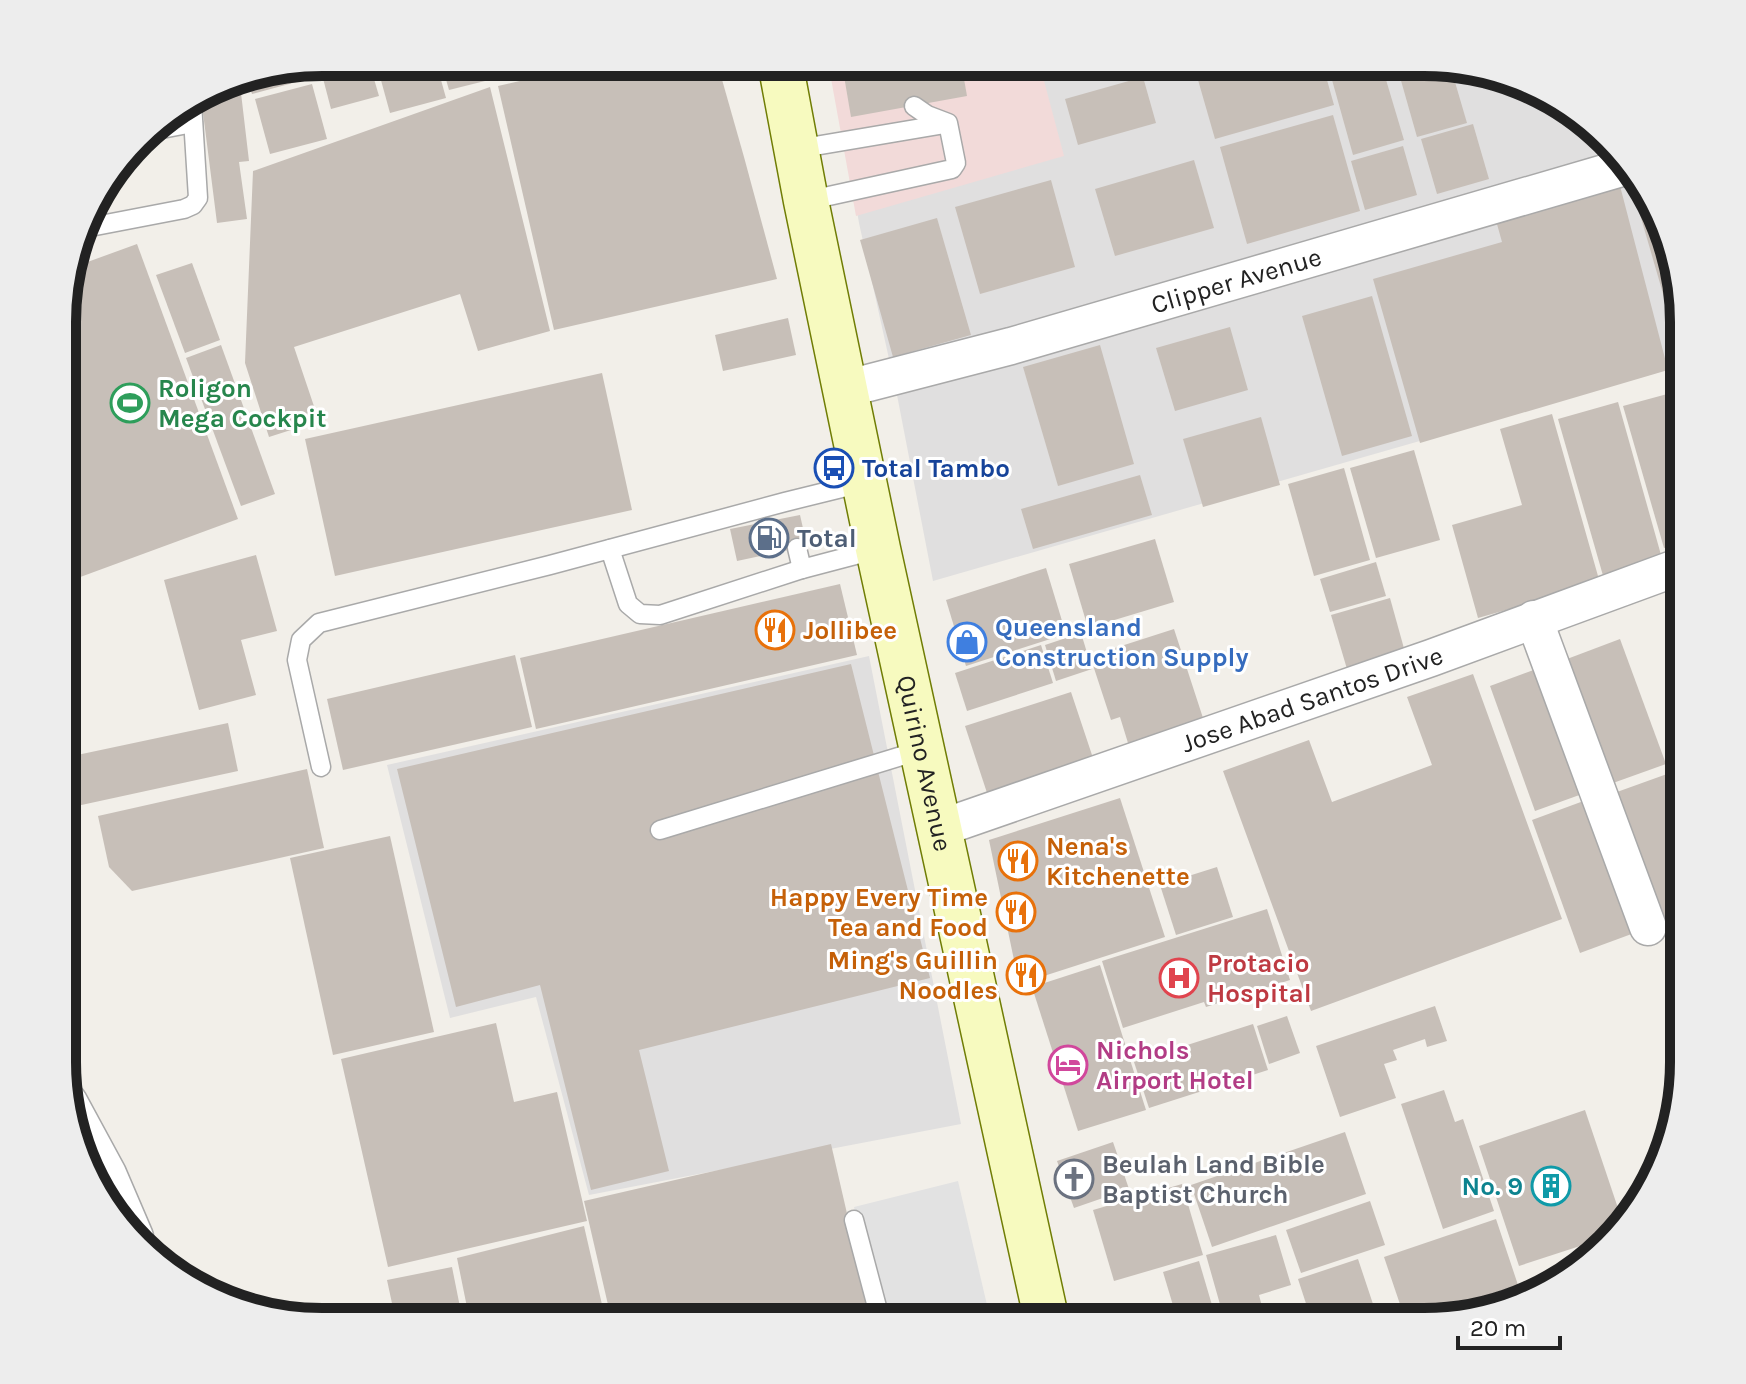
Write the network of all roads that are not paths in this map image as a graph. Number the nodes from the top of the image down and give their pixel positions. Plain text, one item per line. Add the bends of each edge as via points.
1 (783, 77) edge
2 (914, 106) dead end
3 (193, 113) edge
4 (193, 123) junction
5 (948, 123) junction
6 (174, 127) edge
7 (796, 149) junction
8 (1616, 170) edge
9 (806, 201) junction
10 (96, 226) edge
11 (845, 389) junction
12 (866, 482) junction
13 (797, 548) dead end
14 (610, 549) junction
15 (878, 549) junction
16 (802, 569) junction
17 (1670, 570) edge
18 (1534, 619) junction
19 (921, 750) junction
20 (321, 767) dead end
21 (938, 829) junction
22 (660, 830) dead end
23 (1648, 927) dead end
24 (89, 1139) edge
25 (119, 1201) edge
26 (854, 1220) dead end
27 (877, 1308) edge
28 (1044, 1308) edge

1 - 7 main road, Quirino Avenue
2 - 5 lane
3 - 4 lane
4 - 6 lane
4 - 10 lane via 198,198 193,205
5 - 7 lane
5 - 9 lane via 956,163 952,169
7 - 9 main road, Quirino Avenue
8 - 11 street, Clipper Avenue via 1011,346
9 - 11 main road, Quirino Avenue
11 - 12 main road, Quirino Avenue
12 - 14 lane via 787,510
12 - 15 main road, Quirino Avenue
13 - 16 lane
14 - 16 lane via 628,604 640,614 660,615
14 - 20 lane via 319,623 301,640 297,660
15 - 16 lane
15 - 19 main road, Quirino Avenue
17 - 18 street, Jose Abad Santos Drive
18 - 21 street, Jose Abad Santos Drive
18 - 23 street
19 - 21 main road, Quirino Avenue
19 - 22 lane
21 - 28 main road, Quirino Avenue
24 - 25 street
26 - 27 lane

